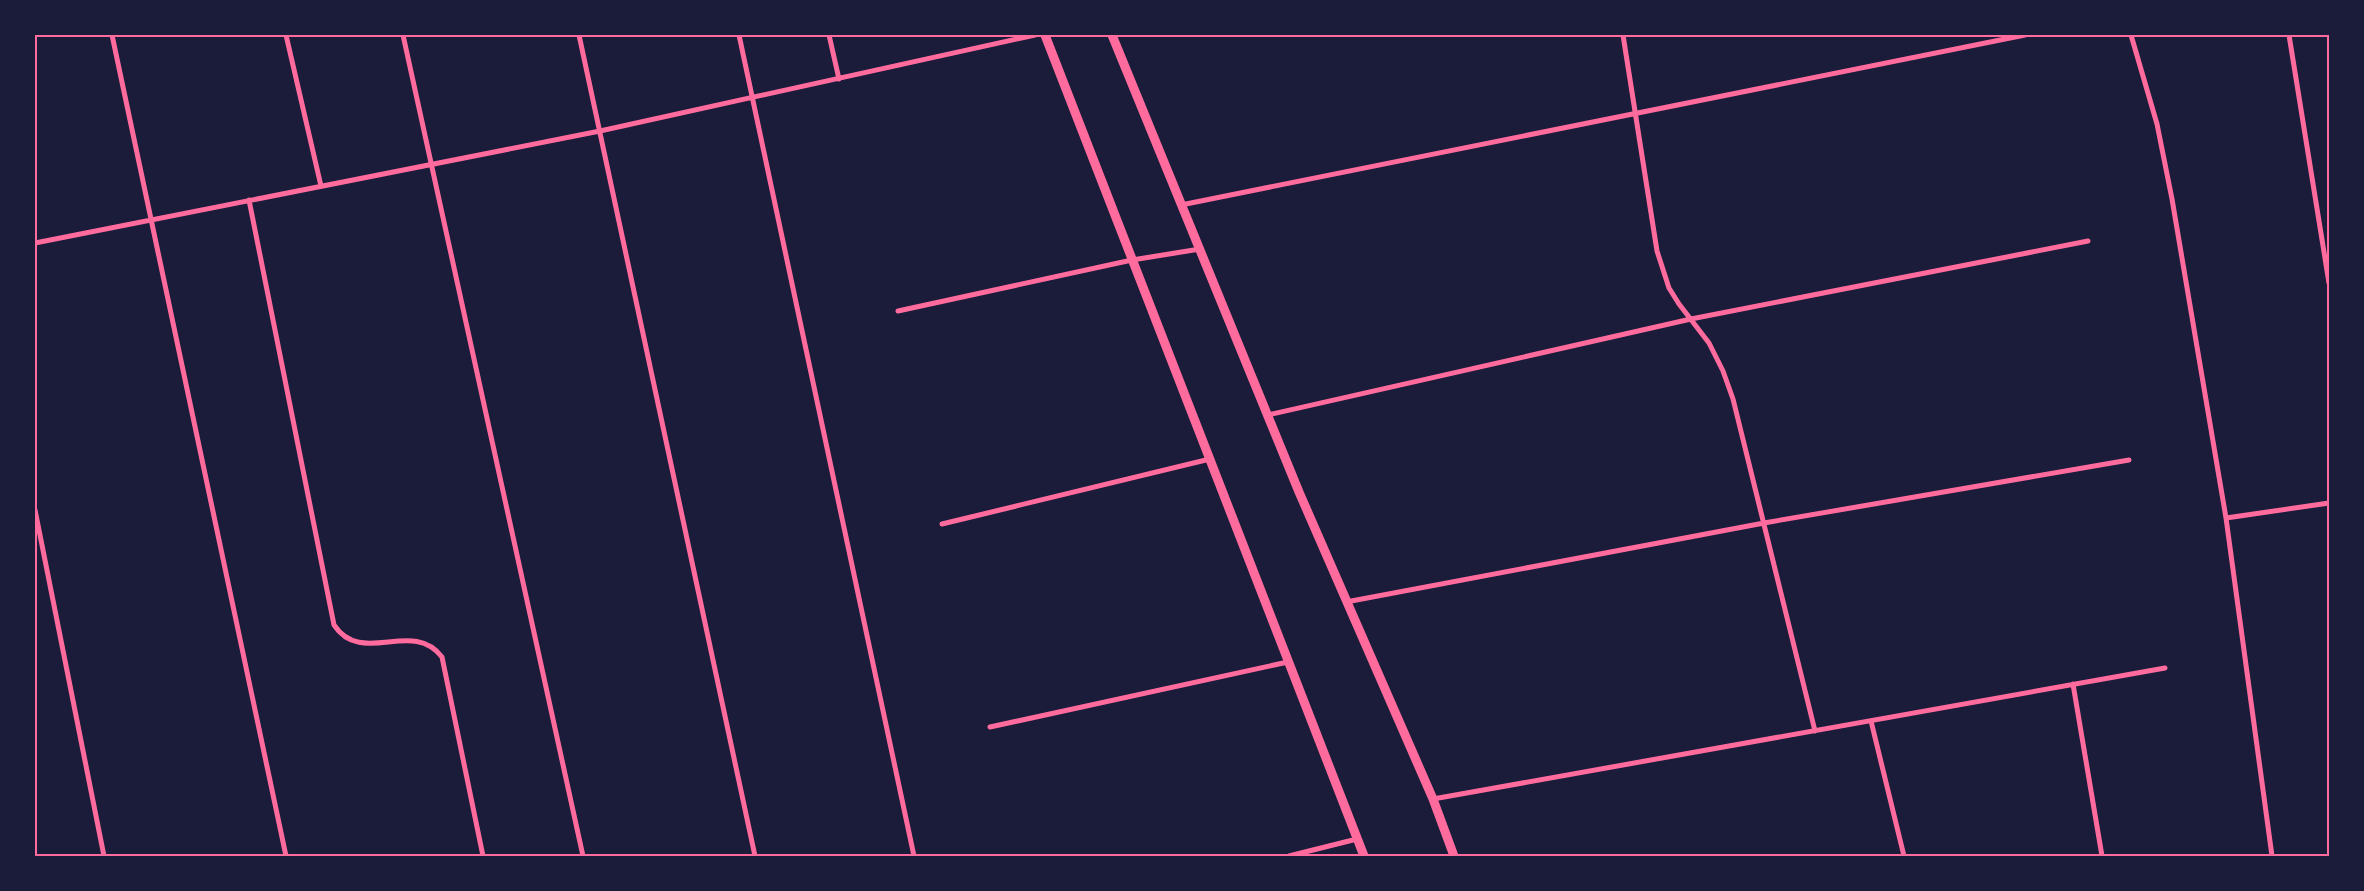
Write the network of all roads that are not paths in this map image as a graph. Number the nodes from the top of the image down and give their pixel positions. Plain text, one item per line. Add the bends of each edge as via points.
1 (112, 35) edge
2 (286, 35) edge
3 (403, 35) edge
4 (579, 35) edge
5 (739, 35) edge
6 (830, 35) edge
7 (1035, 35) edge
8 (1045, 35) edge
9 (1112, 35) edge
10 (1623, 35) edge
11 (2025, 35) edge
12 (2131, 35) edge
13 (2289, 35) edge
14 (839, 79) junction
15 (752, 98) junction
16 (1635, 114) junction
17 (600, 131) junction
18 (432, 164) junction
19 (321, 186) junction
20 (249, 200) junction
21 (1181, 206) junction
22 (151, 220) junction
23 (2088, 241) dead end
24 (35, 243) edge
25 (1200, 249) junction
26 (1132, 260) junction
27 (2329, 283) edge
28 (898, 311) dead end
29 (1691, 319) junction
30 (1268, 415) junction
31 (1210, 459) junction
32 (2129, 460) dead end
33 (2329, 503) edge
34 (35, 510) edge
35 (2226, 518) junction
36 (1764, 523) junction
37 (942, 524) dead end
38 (1346, 602) junction
39 (1288, 662) junction
40 (2165, 668) dead end
41 (2074, 684) junction
42 (1871, 721) junction
43 (990, 727) dead end
44 (1815, 731) junction
45 (1433, 799) junction
46 (1357, 839) junction
47 (104, 856) edge
48 (286, 856) edge
49 (483, 856) edge
50 (583, 856) edge
51 (755, 856) edge
52 (914, 856) edge
53 (1289, 856) edge
54 (1364, 856) edge
55 (1454, 856) edge
56 (1904, 856) edge
57 (2102, 856) edge
58 (2272, 856) edge

1 - 22 street
2 - 19 street
3 - 18 street
4 - 17 street
5 - 15 street
6 - 14 street
7 - 14 street
8 - 26 street
9 - 21 street
10 - 16 street
11 - 16 street
12 - 35 street via 2166,162
13 - 27 street
14 - 15 street
15 - 17 street
15 - 52 street
16 - 21 street
16 - 29 street via 1662,270 1674,296
17 - 18 street
17 - 51 street
18 - 19 street
18 - 50 street
19 - 20 street
20 - 22 street
20 - 49 street via 334,625 342,636 354,642 416,640 426,642 442,657
21 - 25 street
22 - 24 street
22 - 48 street
23 - 29 street
25 - 26 street
25 - 30 street
26 - 28 street
26 - 31 street
29 - 30 street
29 - 36 street via 1710,343 1723,371
30 - 38 street
31 - 37 street
31 - 39 street
32 - 36 street
33 - 35 street
34 - 47 street
35 - 58 street
36 - 38 street
36 - 44 street
38 - 45 street
39 - 43 street
39 - 46 street
40 - 41 street
41 - 42 street
41 - 57 street
42 - 44 street
42 - 56 street
44 - 45 street
45 - 55 street
46 - 53 street
46 - 54 street

